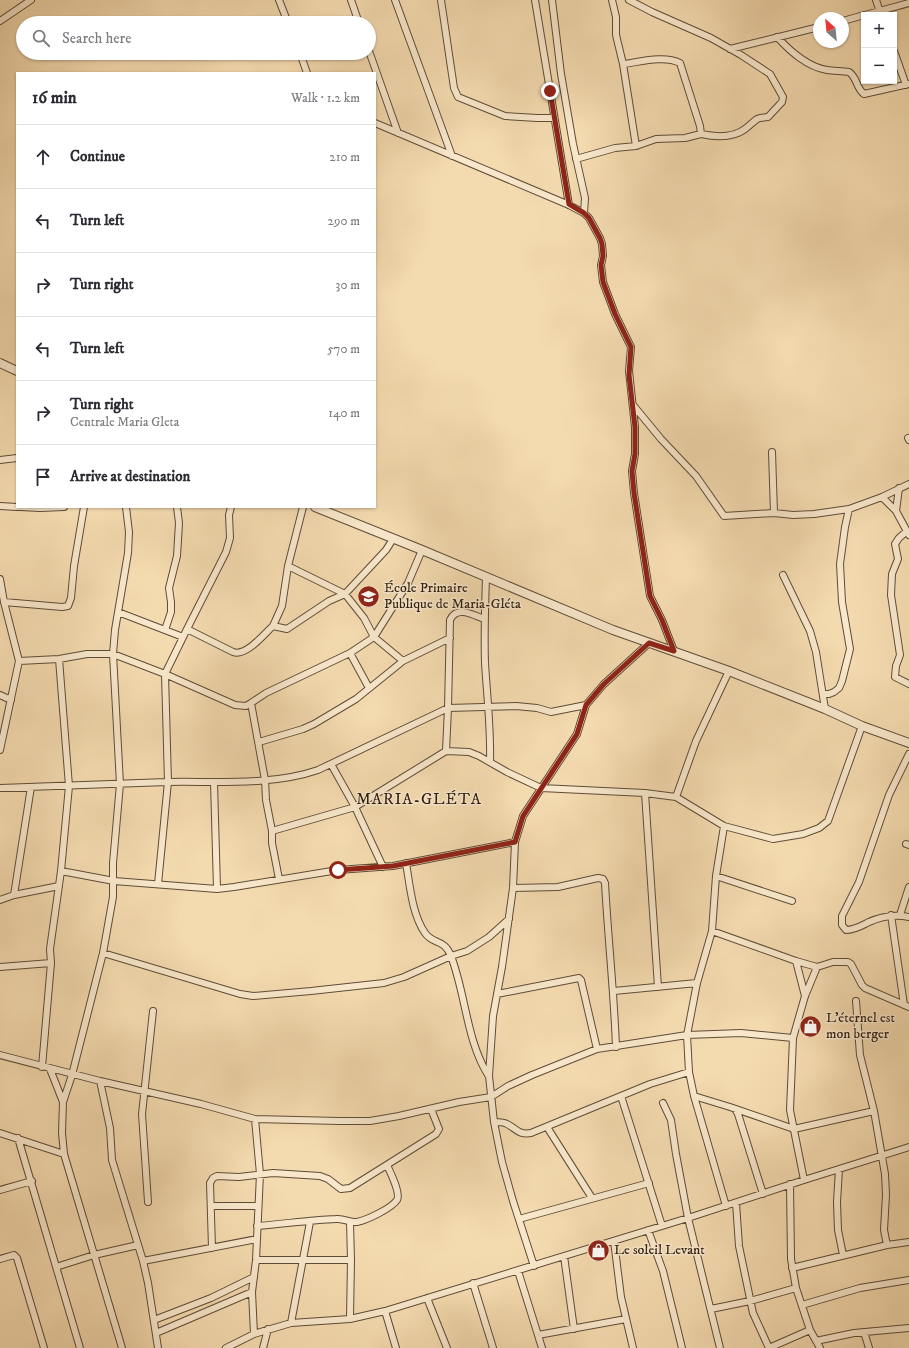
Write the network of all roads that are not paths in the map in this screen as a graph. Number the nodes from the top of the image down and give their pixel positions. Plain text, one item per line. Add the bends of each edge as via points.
1 (31, 0) edge
2 (279, 0) edge
3 (351, 0) edge
4 (395, 0) edge
5 (441, 0) edge
6 (535, 0) edge
7 (552, 0) edge
8 (612, 0) edge
9 (629, 0) edge
10 (876, 0) edge
11 (909, 3) edge
12 (881, 12) edge
13 (884, 12) edge
14 (285, 16) edge
15 (357, 16) edge
16 (861, 16) edge
17 (849, 19) edge
18 (0, 21) edge
19 (813, 28) edge
20 (777, 37) junction
21 (730, 49) junction
22 (897, 58) edge
23 (302, 60) edge
24 (372, 60) edge
25 (622, 64) junction
26 (307, 72) edge
27 (908, 85) edge
28 (554, 118) junction
29 (376, 123) edge
30 (398, 133) junction
31 (701, 134) junction
32 (636, 146) junction
33 (452, 156) junction
34 (576, 159) junction
35 (569, 204) junction
36 (584, 213) junction
37 (0, 363) edge
38 (16, 371) edge
39 (633, 405) junction
40 (772, 452) dead end
41 (16, 458) edge
42 (0, 460) edge
43 (909, 484) edge
44 (899, 488) junction
45 (882, 497) junction
46 (0, 506) edge
47 (16, 507) edge
48 (84, 508) edge
49 (126, 508) edge
50 (177, 508) edge
51 (230, 508) edge
52 (303, 508) edge
53 (317, 508) edge
54 (849, 509) junction
55 (896, 511) junction
56 (774, 513) junction
57 (908, 533) edge
58 (393, 540) junction
59 (422, 550) junction
60 (288, 566) junction
61 (783, 575) dead end
62 (486, 577) junction
63 (0, 581) edge
64 (345, 594) junction
65 (4, 602) junction
66 (118, 612) junction
67 (484, 619) junction
68 (273, 626) junction
69 (186, 629) junction
70 (165, 630) junction
71 (183, 637) junction
72 (374, 637) junction
73 (450, 638) junction
74 (649, 643) junction
75 (674, 651) junction
76 (350, 653) junction
77 (113, 654) junction
78 (59, 659) junction
79 (19, 661) junction
80 (403, 661) junction
81 (728, 671) junction
82 (165, 674) junction
83 (909, 684) edge
84 (369, 688) junction
85 (823, 694) junction
86 (0, 696) edge
87 (11, 700) junction
88 (251, 703) junction
89 (586, 705) junction
90 (489, 706) junction
91 (448, 708) junction
92 (825, 708) junction
93 (862, 726) junction
94 (259, 742) junction
95 (909, 743) edge
96 (0, 750) edge
97 (446, 751) junction
98 (909, 754) edge
99 (490, 762) junction
100 (331, 764) junction
101 (265, 780) junction
102 (168, 782) junction
103 (214, 782) junction
104 (120, 784) junction
105 (69, 786) junction
106 (31, 787) junction
107 (0, 788) edge
108 (541, 788) junction
109 (646, 793) junction
110 (676, 796) junction
111 (355, 807) junction
112 (724, 826) junction
113 (272, 830) junction
114 (515, 842) junction
115 (406, 863) junction
116 (383, 867) junction
117 (61, 872) junction
118 (716, 876) junction
119 (279, 879) junction
120 (114, 881) junction
121 (158, 884) junction
122 (59, 886) junction
123 (909, 887) edge
124 (513, 888) junction
125 (217, 889) junction
126 (14, 895) junction
127 (0, 900) edge
128 (792, 901) dead end
129 (891, 915) junction
130 (900, 915) junction
131 (909, 917) edge
132 (509, 919) junction
133 (712, 931) junction
134 (103, 953) junction
135 (451, 956) junction
136 (796, 961) junction
137 (51, 964) junction
138 (817, 966) junction
139 (0, 967) edge
140 (697, 983) junction
141 (658, 987) junction
142 (614, 991) junction
143 (496, 994) junction
144 (805, 996) junction
145 (856, 1001) dead end
146 (907, 1006) edge
147 (153, 1011) dead end
148 (687, 1035) junction
149 (794, 1038) junction
150 (616, 1047) junction
151 (597, 1049) junction
152 (0, 1056) edge
153 (42, 1067) junction
154 (50, 1069) junction
155 (689, 1072) junction
156 (72, 1075) junction
157 (489, 1076) junction
158 (100, 1082) junction
159 (144, 1091) junction
160 (621, 1096) junction
161 (694, 1096) junction
162 (491, 1097) junction
163 (63, 1102) junction
164 (663, 1103) dead end
165 (431, 1109) junction
166 (735, 1109) junction
167 (874, 1111) junction
168 (255, 1119) junction
169 (494, 1122) junction
170 (547, 1127) junction
171 (794, 1129) junction
172 (0, 1133) edge
173 (18, 1138) junction
174 (909, 1147) edge
175 (64, 1154) junction
176 (882, 1155) junction
177 (388, 1165) junction
178 (839, 1169) junction
179 (260, 1174) junction
180 (804, 1180) junction
181 (32, 1181) junction
182 (649, 1183) junction
183 (790, 1184) junction
184 (0, 1190) edge
185 (763, 1194) junction
186 (592, 1198) junction
187 (148, 1202) dead end
188 (736, 1203) junction
189 (211, 1206) junction
190 (258, 1206) junction
191 (726, 1206) junction
192 (688, 1218) junction
193 (519, 1219) junction
194 (310, 1222) junction
195 (350, 1222) junction
196 (257, 1226) junction
197 (662, 1226) junction
198 (648, 1230) junction
199 (257, 1239) junction
200 (614, 1241) junction
201 (909, 1242) edge
202 (138, 1244) junction
203 (887, 1245) junction
204 (212, 1248) junction
205 (94, 1255) junction
206 (843, 1255) junction
207 (564, 1256) junction
208 (0, 1259) edge
209 (256, 1260) junction
210 (351, 1260) junction
211 (143, 1261) junction
212 (303, 1261) junction
213 (534, 1266) junction
214 (56, 1267) junction
215 (792, 1268) junction
216 (518, 1271) junction
217 (254, 1277) junction
218 (909, 1280) edge
219 (473, 1283) junction
220 (796, 1288) junction
221 (252, 1292) junction
222 (427, 1298) junction
223 (750, 1301) junction
224 (802, 1305) junction
225 (710, 1309) junction
226 (385, 1311) junction
227 (626, 1319) junction
228 (154, 1320) junction
229 (350, 1320) junction
230 (291, 1323) junction
231 (909, 1328) edge
232 (268, 1329) junction
233 (574, 1329) junction
234 (810, 1330) junction
235 (864, 1332) junction
236 (156, 1334) junction
237 (254, 1334) junction
238 (538, 1336) junction
239 (816, 1341) junction
240 (44, 1348) edge
241 (80, 1348) edge
242 (122, 1348) edge
243 (158, 1348) edge
244 (226, 1348) edge
245 (263, 1348) edge
246 (396, 1348) edge
247 (447, 1348) edge
248 (493, 1348) edge
249 (542, 1348) edge
250 (633, 1348) edge
251 (682, 1348) edge
252 (720, 1348) edge
253 (769, 1348) edge
254 (820, 1348) edge
255 (870, 1348) edge

1 - 18 street
2 - 14 street
3 - 15 street
4 - 33 street
5 - 28 street via 454,88 458,98 505,116
6 - 28 street
7 - 34 street via 561,74
8 - 25 street
9 - 21 street
10 - 12 street
11 - 13 street
16 - 17 street
19 - 20 street
20 - 21 street
20 - 27 street via 791,53 813,66 849,72 855,77 858,88 864,94
21 - 31 street via 770,74 783,100 768,117 757,119 739,133 711,136
22 - 27 street
23 - 26 street
24 - 30 street
25 - 31 street via 662,59 680,63
25 - 32 street
28 - 35 street
29 - 30 street
30 - 33 street
31 - 32 street via 680,139 656,139
32 - 34 street via 616,148
33 - 35 street
34 - 36 street via 585,198
35 - 36 street
36 - 39 street via 593,224 602,244 603,282 631,347 629,371
37 - 38 street
39 - 56 street via 696,476 724,516
39 - 75 street via 635,454 632,471 648,586
40 - 56 street
41 - 42 street
43 - 44 street
44 - 45 street
44 - 55 street
45 - 54 street
45 - 55 street
46 - 47 street
48 - 65 street via 68,606
49 - 66 street via 128,553
50 - 70 street via 177,556 169,588 171,607
51 - 69 street via 228,545
52 - 60 street
53 - 58 street
54 - 56 street via 793,515
54 - 85 street via 840,564 842,602 850,649 839,688 829,694
55 - 57 street
57 - 83 street via 895,544 898,559 892,570 891,586 900,655 895,677
58 - 59 street
58 - 64 street
59 - 62 street
59 - 72 street via 408,583
60 - 64 street
60 - 68 street via 282,606
61 - 85 street via 810,631
62 - 67 street
62 - 74 street
63 - 65 street
64 - 68 street via 329,601 287,629
64 - 72 street via 364,618
65 - 79 street
66 - 70 street
66 - 77 street
67 - 73 street via 458,612 450,620
67 - 90 street
68 - 69 street via 248,649 237,654
69 - 71 street
70 - 71 street
71 - 82 street
72 - 76 street
72 - 80 street
73 - 80 street
73 - 91 street
74 - 75 street
74 - 89 street via 604,684
75 - 81 street
76 - 84 street
76 - 88 street via 266,693
77 - 78 street via 87,654
77 - 82 street
77 - 104 street
78 - 79 street
78 - 105 street
79 - 87 street
80 - 84 street
81 - 92 street
81 - 110 street via 696,741
82 - 88 street via 235,705 246,706
82 - 102 street
84 - 94 street via 349,704 314,724
85 - 92 street
86 - 87 street
87 - 96 street
88 - 94 street
89 - 90 street via 551,712 537,708
89 - 108 street via 577,734
90 - 91 street
90 - 99 street
91 - 97 street
91 - 100 street
92 - 93 street
93 - 95 street
93 - 112 street via 828,821 824,825 803,834 773,839
94 - 101 street
97 - 99 street via 469,752
97 - 111 street
98 - 129 street via 889,795 859,882 842,916 842,925 846,930 853,930
99 - 108 street
100 - 101 street via 301,776
100 - 111 street
101 - 103 street
101 - 113 street
102 - 103 street
102 - 104 street
102 - 121 street
103 - 125 street
104 - 105 street
104 - 120 street via 113,863
105 - 106 street
105 - 117 street
106 - 107 street
106 - 126 street
108 - 109 street
108 - 114 street via 523,816
109 - 110 street
109 - 141 street
110 - 112 street
111 - 113 street
111 - 116 street
112 - 118 street
113 - 119 street
114 - 115 street
114 - 124 street
115 - 116 street
115 - 135 street via 420,924 425,934 444,944
116 - 119 street via 338,870
117 - 120 street
117 - 122 street
118 - 128 street
118 - 133 street
119 - 125 street
120 - 121 street
120 - 134 street
121 - 125 street
122 - 126 street
122 - 137 street via 50,949
123 - 130 street
124 - 132 street
124 - 142 street via 558,887 603,879
126 - 127 street
129 - 130 street
129 - 146 street
130 - 131 street
132 - 135 street via 479,944
132 - 143 street
133 - 136 street
133 - 140 street
134 - 135 street via 253,996 384,983
134 - 156 street
135 - 157 street via 481,1062
136 - 138 street
136 - 144 street
137 - 139 street
137 - 153 street
138 - 144 street
138 - 146 street via 848,962 865,988
140 - 141 street
140 - 148 street
141 - 142 street
142 - 150 street
143 - 151 street via 579,978
143 - 157 street
144 - 149 street
145 - 167 street via 860,1055
147 - 159 street
148 - 149 street via 741,1033
148 - 150 street
148 - 155 street
149 - 171 street via 790,1103
150 - 151 street
151 - 162 street via 532,1075
152 - 153 street
153 - 154 street
154 - 156 street
154 - 163 street
155 - 160 street via 668,1077
155 - 161 street
156 - 158 street
156 - 163 street
157 - 162 street
158 - 159 street
158 - 202 street via 110,1128 112,1160
159 - 168 street
159 - 187 street via 142,1114
160 - 170 street
160 - 182 street
161 - 166 street
161 - 191 street
162 - 165 street
162 - 169 street
163 - 175 street
164 - 192 street via 671,1120
165 - 168 street via 370,1120
165 - 177 street via 439,1132
166 - 171 street
166 - 185 street
167 - 171 street
167 - 176 street
168 - 179 street
169 - 170 street via 507,1124 526,1134
169 - 193 street via 502,1162
170 - 186 street
171 - 180 street
172 - 173 street
173 - 175 street
173 - 181 street
174 - 176 street
175 - 205 street
176 - 178 street
176 - 203 street via 886,1195 884,1230
177 - 179 street via 344,1189 320,1176
177 - 195 street via 398,1194 397,1200 376,1215
178 - 180 street
178 - 206 street via 838,1230
179 - 189 street via 213,1178 210,1182
179 - 190 street
180 - 183 street
181 - 184 street
181 - 214 street
182 - 186 street
182 - 197 street
183 - 185 street
183 - 215 street
185 - 188 street
186 - 193 street
188 - 191 street
188 - 223 street via 739,1246
189 - 190 street
189 - 204 street
190 - 196 street
191 - 192 street
192 - 197 street
192 - 225 street
193 - 213 street
194 - 195 street via 340,1218
194 - 196 street
194 - 212 street
195 - 210 street
196 - 199 street
197 - 198 street
198 - 200 street
198 - 251 street via 663,1271
199 - 204 street
199 - 209 street
200 - 207 street
200 - 227 street
201 - 203 street
202 - 205 street
202 - 211 street
203 - 206 street
204 - 211 street
205 - 214 street
205 - 242 street
206 - 215 street
207 - 213 street
207 - 233 street
208 - 240 street via 14,1255 17,1258
209 - 212 street
209 - 217 street
210 - 212 street
210 - 229 street
211 - 228 street
212 - 230 street
213 - 216 street
214 - 241 street
215 - 220 street
216 - 219 street
216 - 238 street
217 - 221 street
217 - 228 street via 211,1298
218 - 224 street via 860,1288
219 - 222 street
219 - 248 street
220 - 223 street
220 - 224 street
221 - 236 street
221 - 237 street
222 - 226 street
222 - 247 street
223 - 225 street
223 - 253 street via 752,1313
224 - 234 street
225 - 252 street
226 - 229 street
226 - 246 street
227 - 233 street
227 - 250 street
228 - 236 street
229 - 230 street
230 - 232 street
231 - 235 street
232 - 237 street
232 - 245 street
233 - 238 street
234 - 239 street
234 - 253 street
235 - 239 street
235 - 255 street
236 - 243 street
237 - 244 street
238 - 249 street
239 - 254 street

